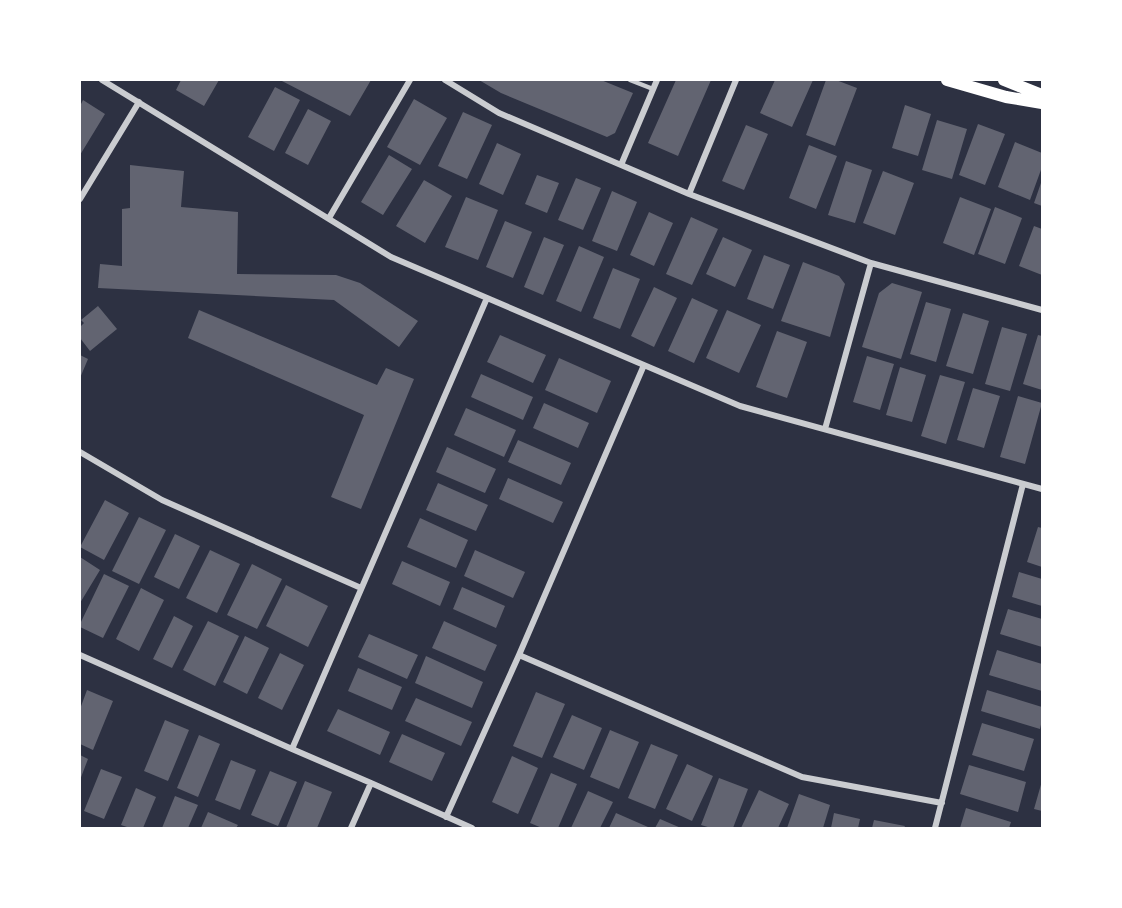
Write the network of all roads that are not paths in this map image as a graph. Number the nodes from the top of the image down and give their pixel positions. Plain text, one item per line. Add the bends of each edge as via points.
1 (102, 80) edge
2 (410, 80) edge
3 (445, 80) edge
4 (630, 80) edge
5 (657, 80) edge
6 (736, 80) edge
7 (947, 80) edge
8 (1004, 80) edge
9 (653, 89) junction
10 (1042, 95) edge
11 (139, 102) junction
12 (1042, 103) edge
13 (621, 165) junction
14 (688, 194) junction
15 (80, 199) edge
16 (329, 218) junction
17 (871, 263) junction
18 (487, 298) junction
19 (1042, 310) edge
20 (644, 365) junction
21 (825, 429) junction
22 (80, 452) edge
23 (1023, 484) junction
24 (1042, 489) edge
25 (361, 588) junction
26 (80, 655) edge
27 (519, 655) junction
28 (292, 749) junction
29 (371, 783) junction
30 (942, 803) junction
31 (446, 817) junction
32 (351, 828) edge
33 (472, 828) edge
34 (935, 828) edge

1 - 11 street
2 - 16 street
3 - 13 street via 499,114
4 - 9 lane
5 - 9 street
6 - 14 street
7 - 12 main road
8 - 10 main road
9 - 13 street
11 - 15 street
11 - 16 street
13 - 14 street
14 - 17 street
16 - 18 street via 391,257
17 - 19 street
17 - 21 street
18 - 20 street
18 - 25 street
20 - 21 street via 740,406
20 - 27 street
21 - 23 street
22 - 25 street via 162,500
23 - 24 street
23 - 30 street
25 - 28 street
26 - 28 street
27 - 30 street via 802,777
27 - 31 street
28 - 29 street
29 - 31 street
29 - 32 street
30 - 34 street
31 - 33 street

